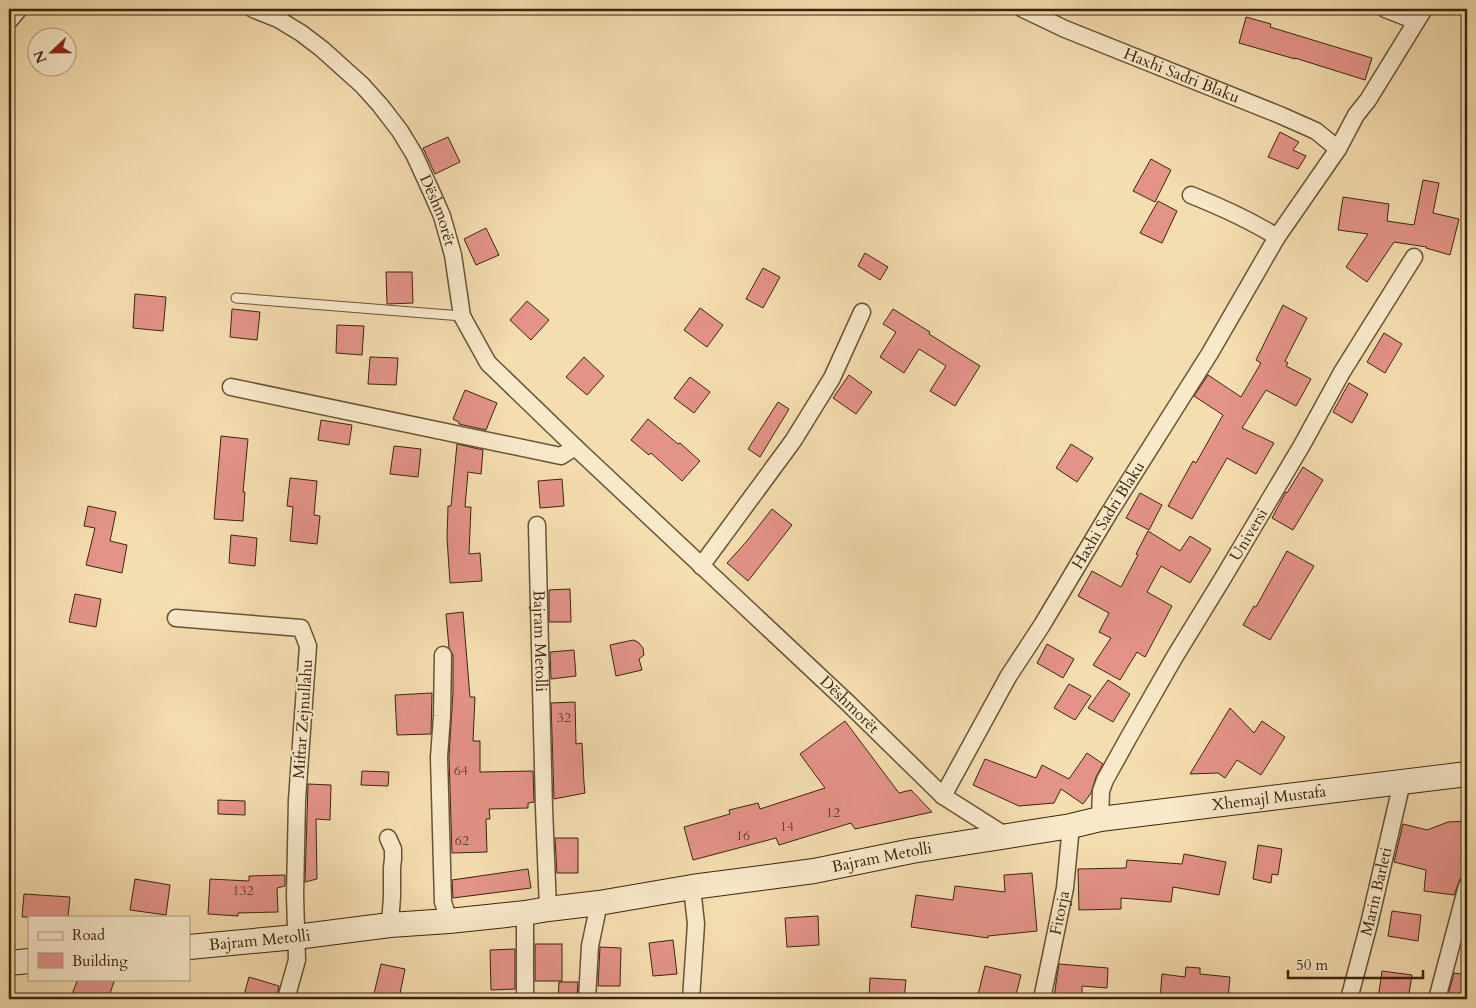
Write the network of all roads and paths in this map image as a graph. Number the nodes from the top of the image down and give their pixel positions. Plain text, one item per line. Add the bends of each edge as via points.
1 (19, 9) edge
2 (253, 9) edge
3 (1023, 9) edge
4 (1385, 9) edge
5 (1420, 15) edge
6 (9, 21) edge
7 (1338, 149) junction
8 (1191, 196) dead end
9 (1277, 237) junction
10 (1414, 257) dead end
11 (236, 298) dead end
12 (862, 312) dead end
13 (462, 316) junction
14 (231, 387) dead end
15 (575, 447) junction
16 (537, 525) dead end
17 (701, 566) junction
18 (176, 618) dead end
19 (443, 656) dead end
20 (1467, 774) edge
21 (1402, 782) junction
22 (943, 796) junction
23 (1100, 819) junction
24 (1071, 826) junction
25 (1006, 836) junction
26 (388, 838) dead end
27 (1467, 886) edge
28 (692, 887) junction
29 (599, 903) junction
30 (548, 908) junction
31 (525, 913) junction
32 (449, 921) junction
33 (390, 925) junction
34 (296, 937) junction
35 (190, 947) edge
36 (28, 961) edge
37 (9, 963) edge
38 (286, 999) edge
39 (525, 999) edge
40 (586, 999) edge
41 (691, 999) edge
42 (1042, 999) edge
43 (1349, 999) edge
44 (1437, 999) edge

1 - 6 street
2 - 13 street, Dëshmorët via 278,18 322,49 362,85 400,131 442,216 453,255
3 - 7 street, Haxhi Sadri Blaku via 1280,115 1316,131
4 - 5 street, Haxhi Sadri Blaku
5 - 7 street, Haxhi Sadri Blaku
7 - 9 street, Haxhi Sadri Blaku
8 - 9 street via 1223,208
9 - 22 street, Haxhi Sadri Blaku via 1210,353 1008,677
10 - 23 street, Universi via 1342,372 1130,735 1101,791
11 - 13 lane
12 - 17 street via 832,378 793,441
13 - 15 street, Dëshmorët via 488,363
14 - 15 street via 561,456
15 - 17 street, Dëshmorët
16 - 30 street, Bajram Metolli
17 - 22 street, Dëshmorët
18 - 34 street, Miftar Zejnullahu via 301,628 308,646 297,800
19 - 32 street via 439,757 443,902
20 - 21 main road, Xhemajl Mustafa
21 - 23 main road, Xhemajl Mustafa
21 - 43 street, Marin Barleti
22 - 25 street, Dëshmorët
23 - 24 main road, Xhemajl Mustafa
24 - 25 main road, Bajram Metolli
24 - 42 street, Fitorja via 1065,888
25 - 28 main road, Bajram Metolli via 814,871
26 - 33 street via 393,849
27 - 44 street
28 - 29 main road, Bajram Metolli
28 - 41 street via 696,924
29 - 30 main road, Bajram Metolli
29 - 40 street via 590,946
30 - 31 main road, Bajram Metolli
31 - 32 main road, Bajram Metolli
31 - 39 street
32 - 33 main road, Bajram Metolli
33 - 34 main road, Bajram Metolli
34 - 35 main road, Bajram Metolli
34 - 38 street via 296,960
36 - 37 main road

